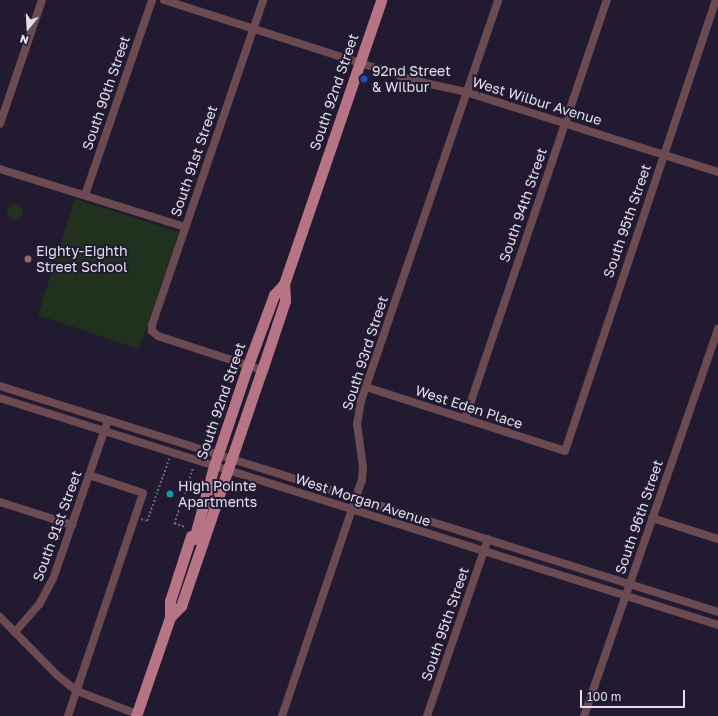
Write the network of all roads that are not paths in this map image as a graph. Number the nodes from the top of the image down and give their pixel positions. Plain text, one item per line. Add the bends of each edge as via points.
1 (42, 0) edge
2 (152, 0) edge
3 (164, 0) edge
4 (263, 0) edge
5 (381, 0) edge
6 (498, 0) edge
7 (607, 0) edge
8 (716, 0) edge
9 (254, 28) junction
10 (360, 63) junction
11 (466, 92) junction
12 (564, 123) junction
13 (0, 124) edge
14 (664, 155) junction
15 (0, 169) edge
16 (718, 172) edge
17 (85, 195) junction
18 (185, 227) junction
19 (284, 284) junction
20 (718, 328) edge
21 (248, 365) junction
22 (262, 370) junction
23 (0, 386) edge
24 (366, 387) junction
25 (0, 398) edge
26 (464, 419) junction
27 (108, 420) junction
28 (104, 431) junction
29 (176, 441) junction
30 (565, 451) joint
31 (218, 455) junction
32 (171, 456) junction
33 (231, 459) junction
34 (214, 466) junction
35 (228, 470) junction
36 (278, 473) junction
37 (89, 475) junction
38 (275, 484) junction
39 (356, 498) junction
40 (0, 502) edge
41 (353, 509) junction
42 (652, 518) junction
43 (72, 525) junction
44 (488, 540) junction
45 (718, 540) edge
46 (483, 553) junction
47 (591, 572) junction
48 (588, 584) junction
49 (629, 584) junction
50 (626, 596) junction
51 (672, 598) junction
52 (669, 610) junction
53 (718, 612) edge
54 (0, 617) edge
55 (170, 617) junction
56 (718, 625) edge
57 (15, 632) junction
58 (76, 690) junction
59 (136, 715) edge
60 (68, 716) edge
61 (282, 716) edge
62 (427, 716) edge
63 (584, 716) edge

1 - 13 street
2 - 17 street, South 90th Street
3 - 9 street, West Wilbur Avenue
4 - 9 street, South 91st Street
5 - 10 main road, South 92nd Street
6 - 11 street, South 93rd Street
7 - 12 street, South 94th Street
8 - 14 street, South 95th Street
9 - 10 street, West Wilbur Avenue
9 - 18 street, South 91st Street
10 - 11 street, West Wilbur Avenue via 416,81
10 - 19 main road, South 92nd Street
11 - 12 street, West Wilbur Avenue
11 - 24 street, South 93rd Street
12 - 14 street, West Wilbur Avenue
12 - 26 street, South 94th Street
14 - 16 street, West Wilbur Avenue
14 - 30 street, South 95th Street
15 - 17 street
17 - 18 street
18 - 21 street, South 91st Street via 152,331 158,336
19 - 21 main road, South 92nd Street via 274,295
19 - 22 main road, South 92nd Street via 285,301
20 - 42 street, South 96th Street
21 - 22 street
21 - 31 main road, South 92nd Street
22 - 33 main road, South 92nd Street
23 - 27 street, West Morgan Avenue
24 - 26 street, West Eden Place
24 - 39 street, South 93rd Street via 358,416 363,467
25 - 28 street, West Morgan Avenue
26 - 30 street, West Eden Place
27 - 28 street, South 91st Street
27 - 29 street, West Morgan Avenue
28 - 32 street, West Morgan Avenue
28 - 37 street, South 91st Street
29 - 31 street, West Morgan Avenue
29 - 32 street
31 - 33 street, West Morgan Avenue
31 - 34 main road, South 92nd Street
32 - 34 street, West Morgan Avenue
33 - 35 main road, South 92nd Street
33 - 36 street, West Morgan Avenue
34 - 35 street, West Morgan Avenue
34 - 55 main road, South 92nd Street via 194,539 191,536 170,601
35 - 38 street, West Morgan Avenue
35 - 55 main road, South 92nd Street via 181,606
36 - 38 street
36 - 39 street, West Morgan Avenue
37 - 43 street, South 91st Street
37 - 58 street via 143,493
38 - 41 street, West Morgan Avenue
39 - 41 street, South 93rd Street
39 - 44 street, West Morgan Avenue
40 - 43 street
41 - 46 street, West Morgan Avenue
41 - 61 street, South 93rd Street
42 - 45 street
42 - 49 street, South 96th Street
43 - 57 street, South 91st Street via 53,579 40,603
44 - 46 street, South 95th Street
44 - 47 street, West Morgan Avenue
46 - 48 street, West Morgan Avenue
46 - 62 street, South 95th Street
47 - 48 street
47 - 49 street, West Morgan Avenue
48 - 50 street, West Morgan Avenue
49 - 50 street, South 96th Street
49 - 51 street, West Morgan Avenue
50 - 52 street, West Morgan Avenue
50 - 63 street, South 96th Street
51 - 52 street
51 - 53 street, West Morgan Avenue
52 - 56 street, West Morgan Avenue
54 - 57 street
55 - 59 main road, South 92nd Street
57 - 58 street via 57,675
58 - 59 street
58 - 60 street

